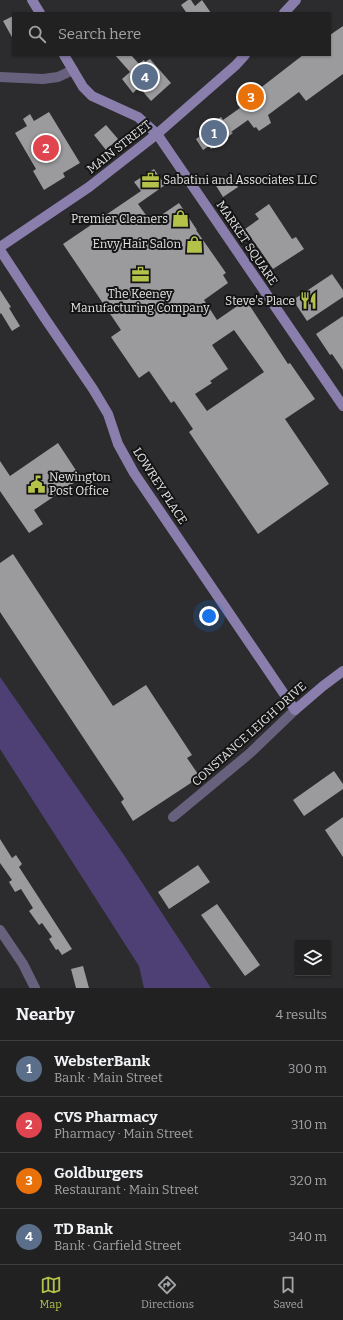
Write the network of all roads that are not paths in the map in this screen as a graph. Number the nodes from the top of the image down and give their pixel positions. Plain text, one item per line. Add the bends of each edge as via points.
1 (32, 0) edge
2 (296, 0) edge
3 (39, 12) edge
4 (285, 12) edge
5 (65, 56) edge
6 (244, 56) edge
7 (73, 70) junction
8 (0, 77) edge
9 (157, 134) junction
10 (0, 247) edge
11 (0, 250) edge
12 (343, 406) edge
13 (343, 671) edge
14 (295, 710) junction
15 (173, 817) dead end
16 (0, 930) edge
17 (35, 988) edge

1 - 3 street
2 - 4 street
5 - 7 street, MARKET SQUARE
6 - 9 street, MAIN STREET
7 - 8 street via 58,77 43,79
7 - 9 street, MARKET SQUARE via 92,96 138,116
9 - 10 street, MAIN STREET via 89,187
9 - 12 street, MARKET SQUARE
11 - 14 street, LOWREY PLACE via 93,389 108,414 118,444 134,473
13 - 14 street, CONSTANCE LEIGH DRIVE
14 - 15 street, CONSTANCE LEIGH DRIVE via 249,754
16 - 17 street via 23,964

